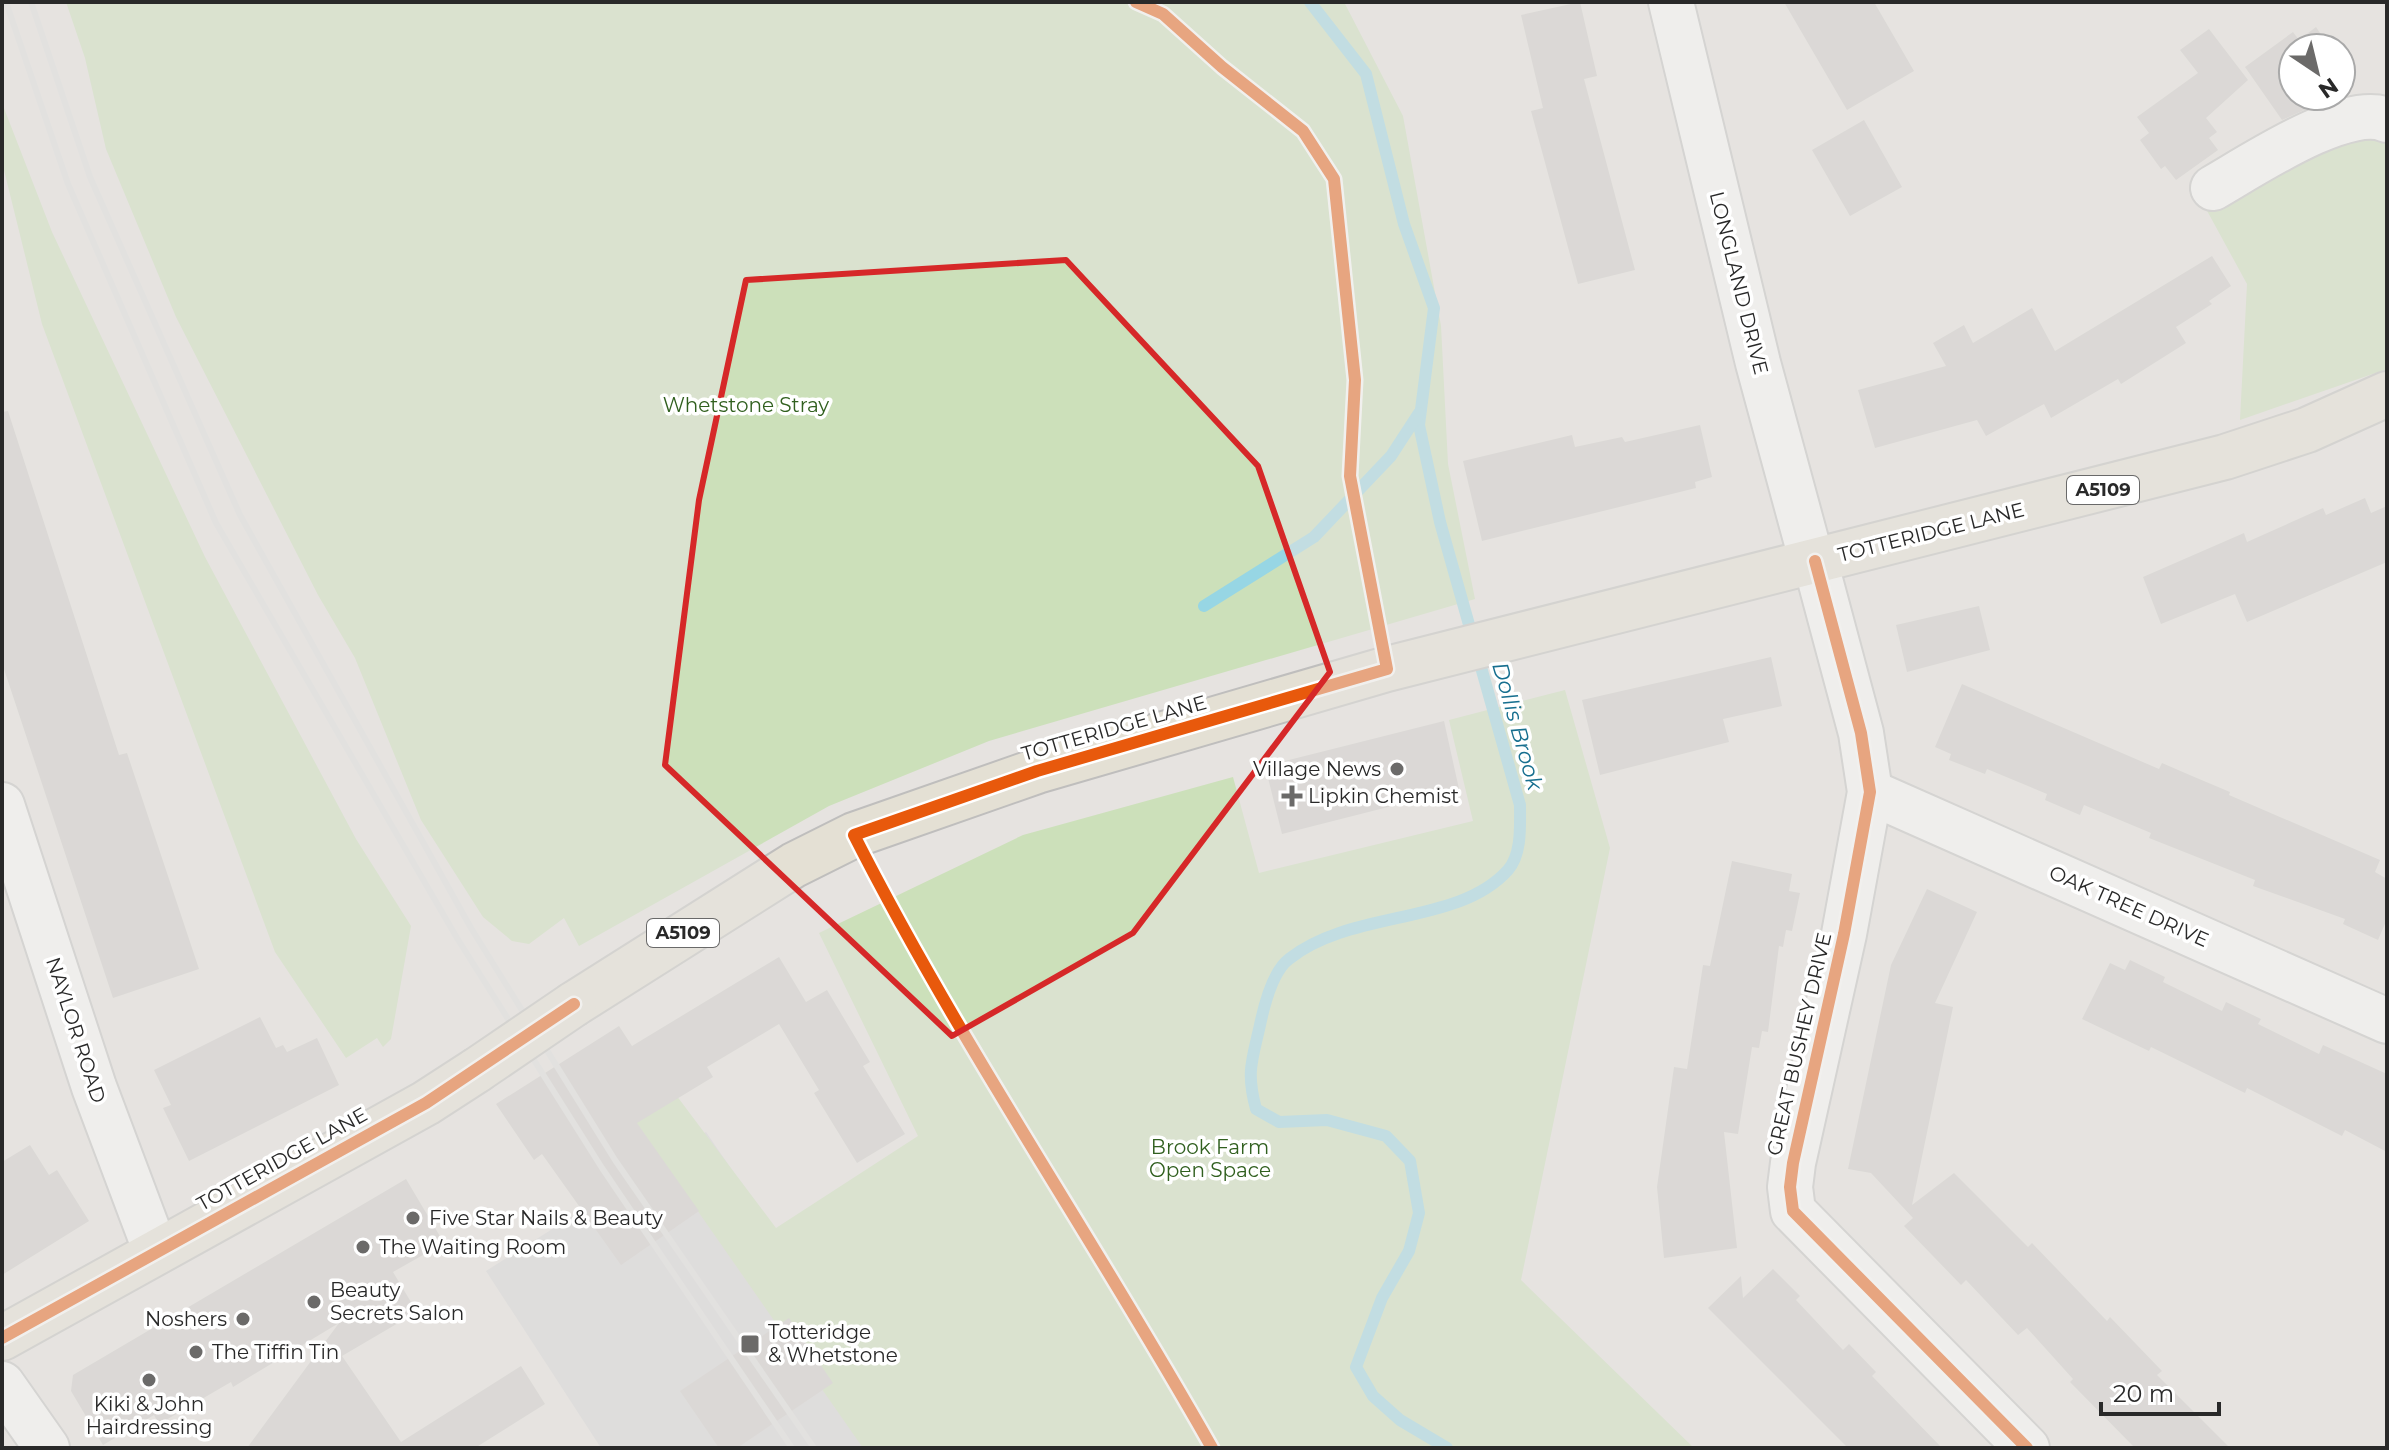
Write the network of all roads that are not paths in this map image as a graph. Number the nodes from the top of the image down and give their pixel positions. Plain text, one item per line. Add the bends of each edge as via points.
1 (1676, 3) edge
2 (2387, 120) edge
3 (2213, 188) dead end
4 (2387, 394) edge
5 (1813, 562) junction
6 (1870, 792) junction
7 (2, 805) edge
8 (2387, 1021) edge
9 (156, 1252) junction
10 (2, 1338) edge
11 (2, 1384) edge
12 (47, 1448) edge
13 (2027, 1448) edge

1 - 5 street, LONGLAND DRIVE via 1758,363
2 - 3 street via 2378,116 2326,125
4 - 5 main road, TOTTERIDGE LANE / A5109 via 2307,430 2225,457
5 - 6 street, GREAT BUSHEY DRIVE via 1861,733
5 - 9 main road, TOTTERIDGE LANE / A5109, bridge via 1387,669 1037,771 854,835 794,865 426,1103
6 - 8 street, OAK TREE DRIVE
6 - 13 street, GREAT BUSHEY DRIVE via 1793,1163 1793,1211
7 - 9 street, NAYLOR ROAD via 94,1087
9 - 10 main road, TOTTERIDGE LANE / A5109
11 - 12 street

